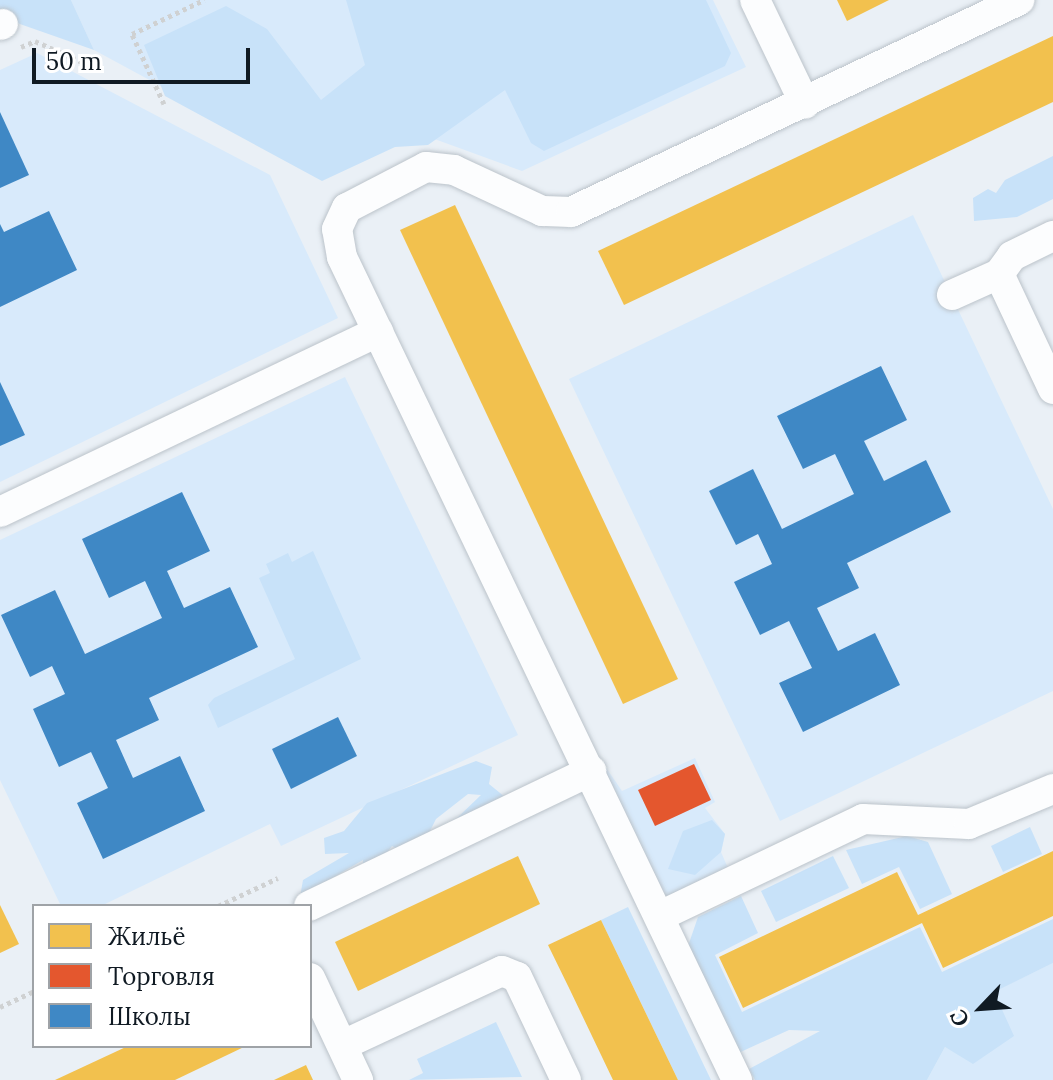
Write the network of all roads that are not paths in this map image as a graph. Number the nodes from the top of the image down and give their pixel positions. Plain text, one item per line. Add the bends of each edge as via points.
1 (755, 0) edge
2 (1019, 0) edge
3 (805, 104) junction
4 (1053, 236) edge
5 (999, 274) junction
6 (952, 295) dead end
7 (378, 332) junction
8 (1053, 389) edge
9 (0, 512) edge
10 (591, 771) junction
11 (1053, 789) edge
12 (312, 905) edge
13 (660, 916) junction
14 (312, 982) edge
15 (343, 1045) junction
16 (358, 1080) edge
17 (566, 1080) edge
18 (737, 1080) edge

1 - 3 lane
2 - 3 lane
3 - 7 lane via 571,212 542,211 454,170 426,167 368,194 347,208 337,229 342,257
4 - 5 lane via 1012,256
5 - 6 lane
5 - 8 lane
7 - 9 lane via 178,441 85,456
7 - 10 lane
10 - 12 lane
10 - 13 lane
11 - 13 lane via 969,824 863,819
13 - 18 lane
14 - 15 lane
15 - 16 lane
15 - 17 lane via 502,971 517,977

